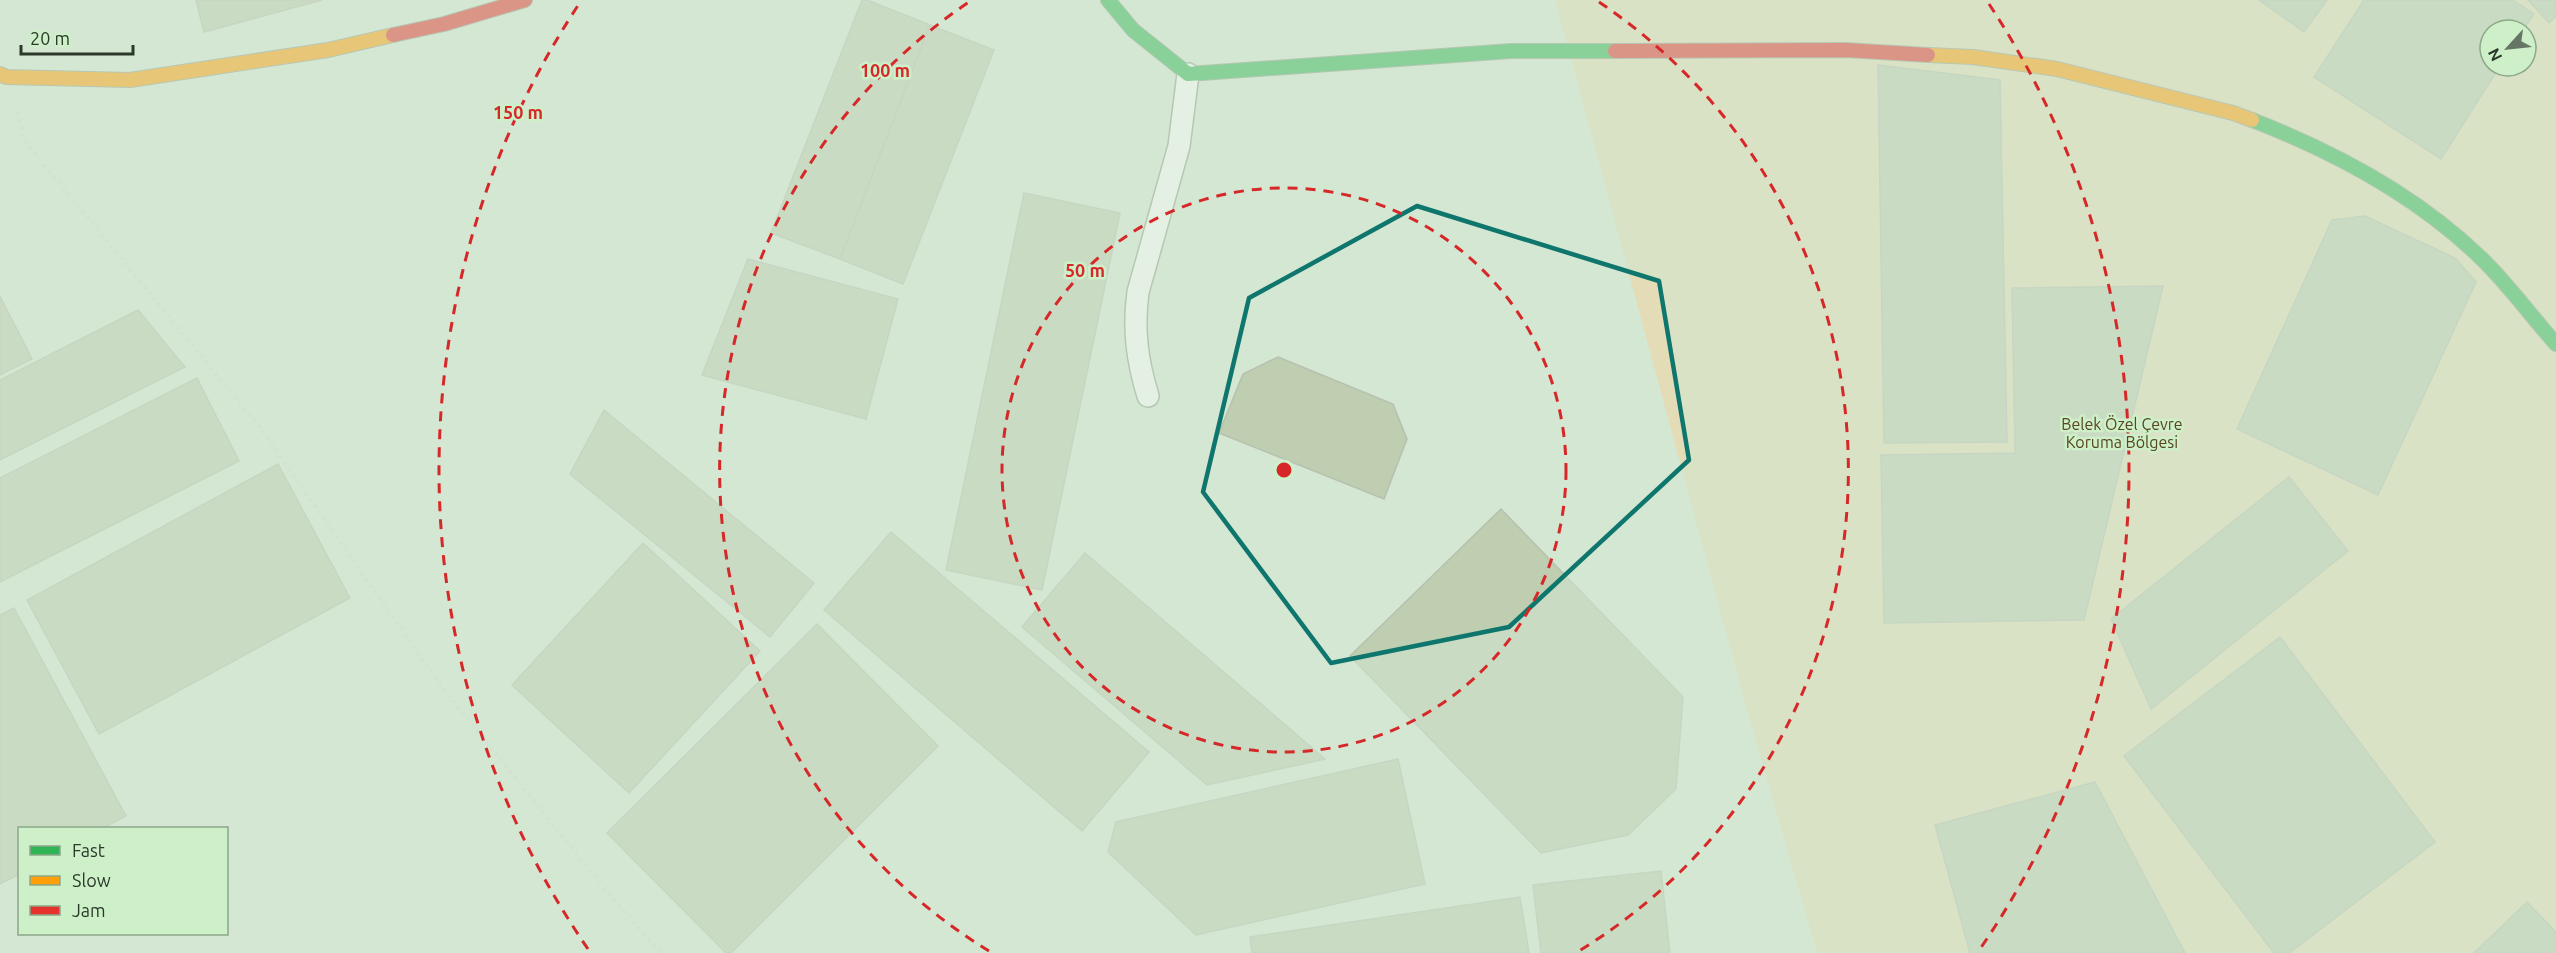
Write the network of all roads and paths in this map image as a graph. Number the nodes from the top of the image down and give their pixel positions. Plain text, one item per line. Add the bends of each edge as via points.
1 (525, 0) edge
2 (1108, 0) edge
3 (1188, 74) junction
4 (3, 76) edge
5 (2556, 344) edge
6 (1148, 396) dead end
7 (661, 953) edge

1 - 4 street via 444,24 227,67 130,80
2 - 3 street via 1133,30
3 - 5 street via 1511,51 1846,50 1973,57 2056,69 2234,113 2298,138 2361,170 2419,207 2481,258
3 - 6 lane via 1179,146 1138,292 1135,336
4 - 7 path via 27,144 261,429 442,687

